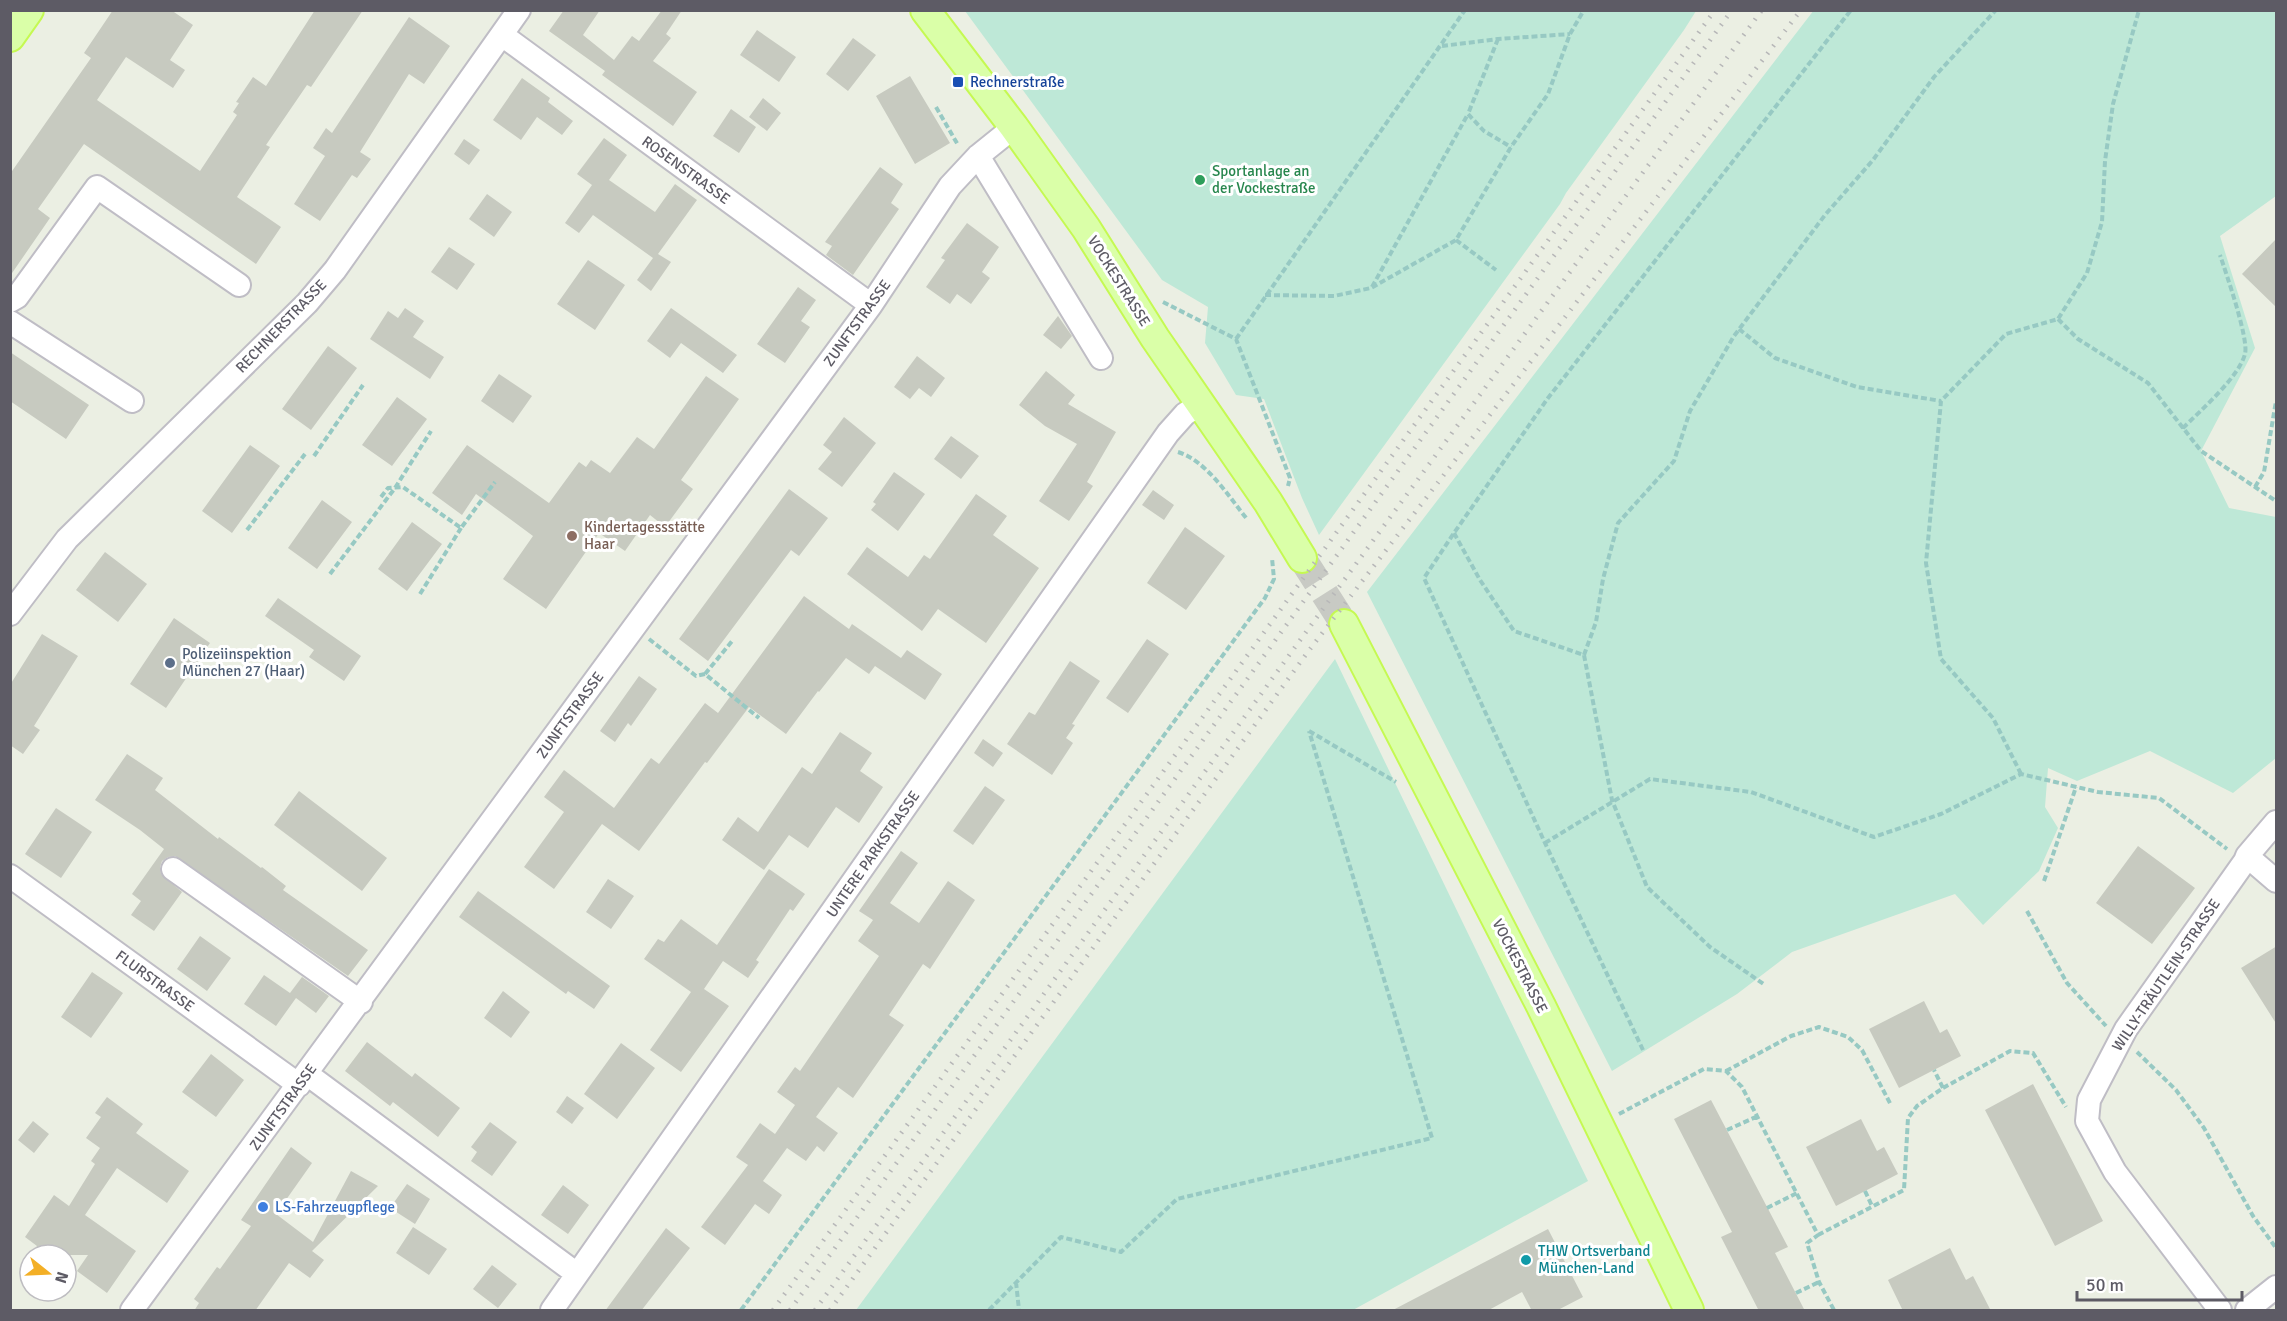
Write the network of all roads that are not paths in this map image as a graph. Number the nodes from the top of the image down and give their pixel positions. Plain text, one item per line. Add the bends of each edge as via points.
1 (28, 10) edge
2 (519, 10) edge
3 (925, 10) edge
4 (502, 35) junction
5 (10, 37) edge
6 (1014, 127) junction
7 (974, 160) junction
8 (238, 285) dead end
9 (10, 301) edge
10 (871, 305) junction
11 (10, 322) edge
12 (1101, 358) dead end
13 (132, 401) dead end
14 (1200, 404) junction
15 (1302, 558) tunnel mouth
16 (10, 614) edge
17 (1344, 624) tunnel mouth
18 (2277, 822) edge
19 (2246, 859) junction
20 (173, 869) dead end
21 (10, 876) edge
22 (2277, 881) edge
23 (361, 1002) junction
24 (303, 1080) junction
25 (577, 1274) junction
26 (2277, 1287) edge
27 (132, 1311) edge
28 (552, 1311) edge
29 (1689, 1311) edge
30 (2220, 1311) edge
31 (2247, 1311) edge

1 - 5 main road
2 - 4 street, RECHNERSTRASSE
3 - 6 main road, VOCKESTRASSE
4 - 10 street, ROSENSTRASSE
4 - 16 street, RECHNERSTRASSE via 335,270 307,303 67,539
6 - 7 street, ZUNFTSTRASSE
6 - 14 main road, VOCKESTRASSE via 1086,228
7 - 10 street, ZUNFTSTRASSE via 951,186
7 - 12 street
8 - 9 street via 97,187 17,297
10 - 23 street, ZUNFTSTRASSE
11 - 13 street
14 - 15 main road, VOCKESTRASSE
14 - 25 street, UNTERE PARKSTRASSE via 1185,414 1159,446
17 - 29 main road, VOCKESTRASSE via 1541,1006
18 - 19 street, WILLY-TRÄUTLEIN-STRASSE
19 - 22 street
19 - 30 street, WILLY-TRÄUTLEIN-STRASSE via 2121,1039 2089,1100 2087,1121 2115,1172
20 - 23 street
21 - 24 street, FLURSTRASSE
23 - 24 street, ZUNFTSTRASSE
24 - 25 street, FLURSTRASSE
24 - 27 street, ZUNFTSTRASSE
25 - 28 street, UNTERE PARKSTRASSE
26 - 31 street

